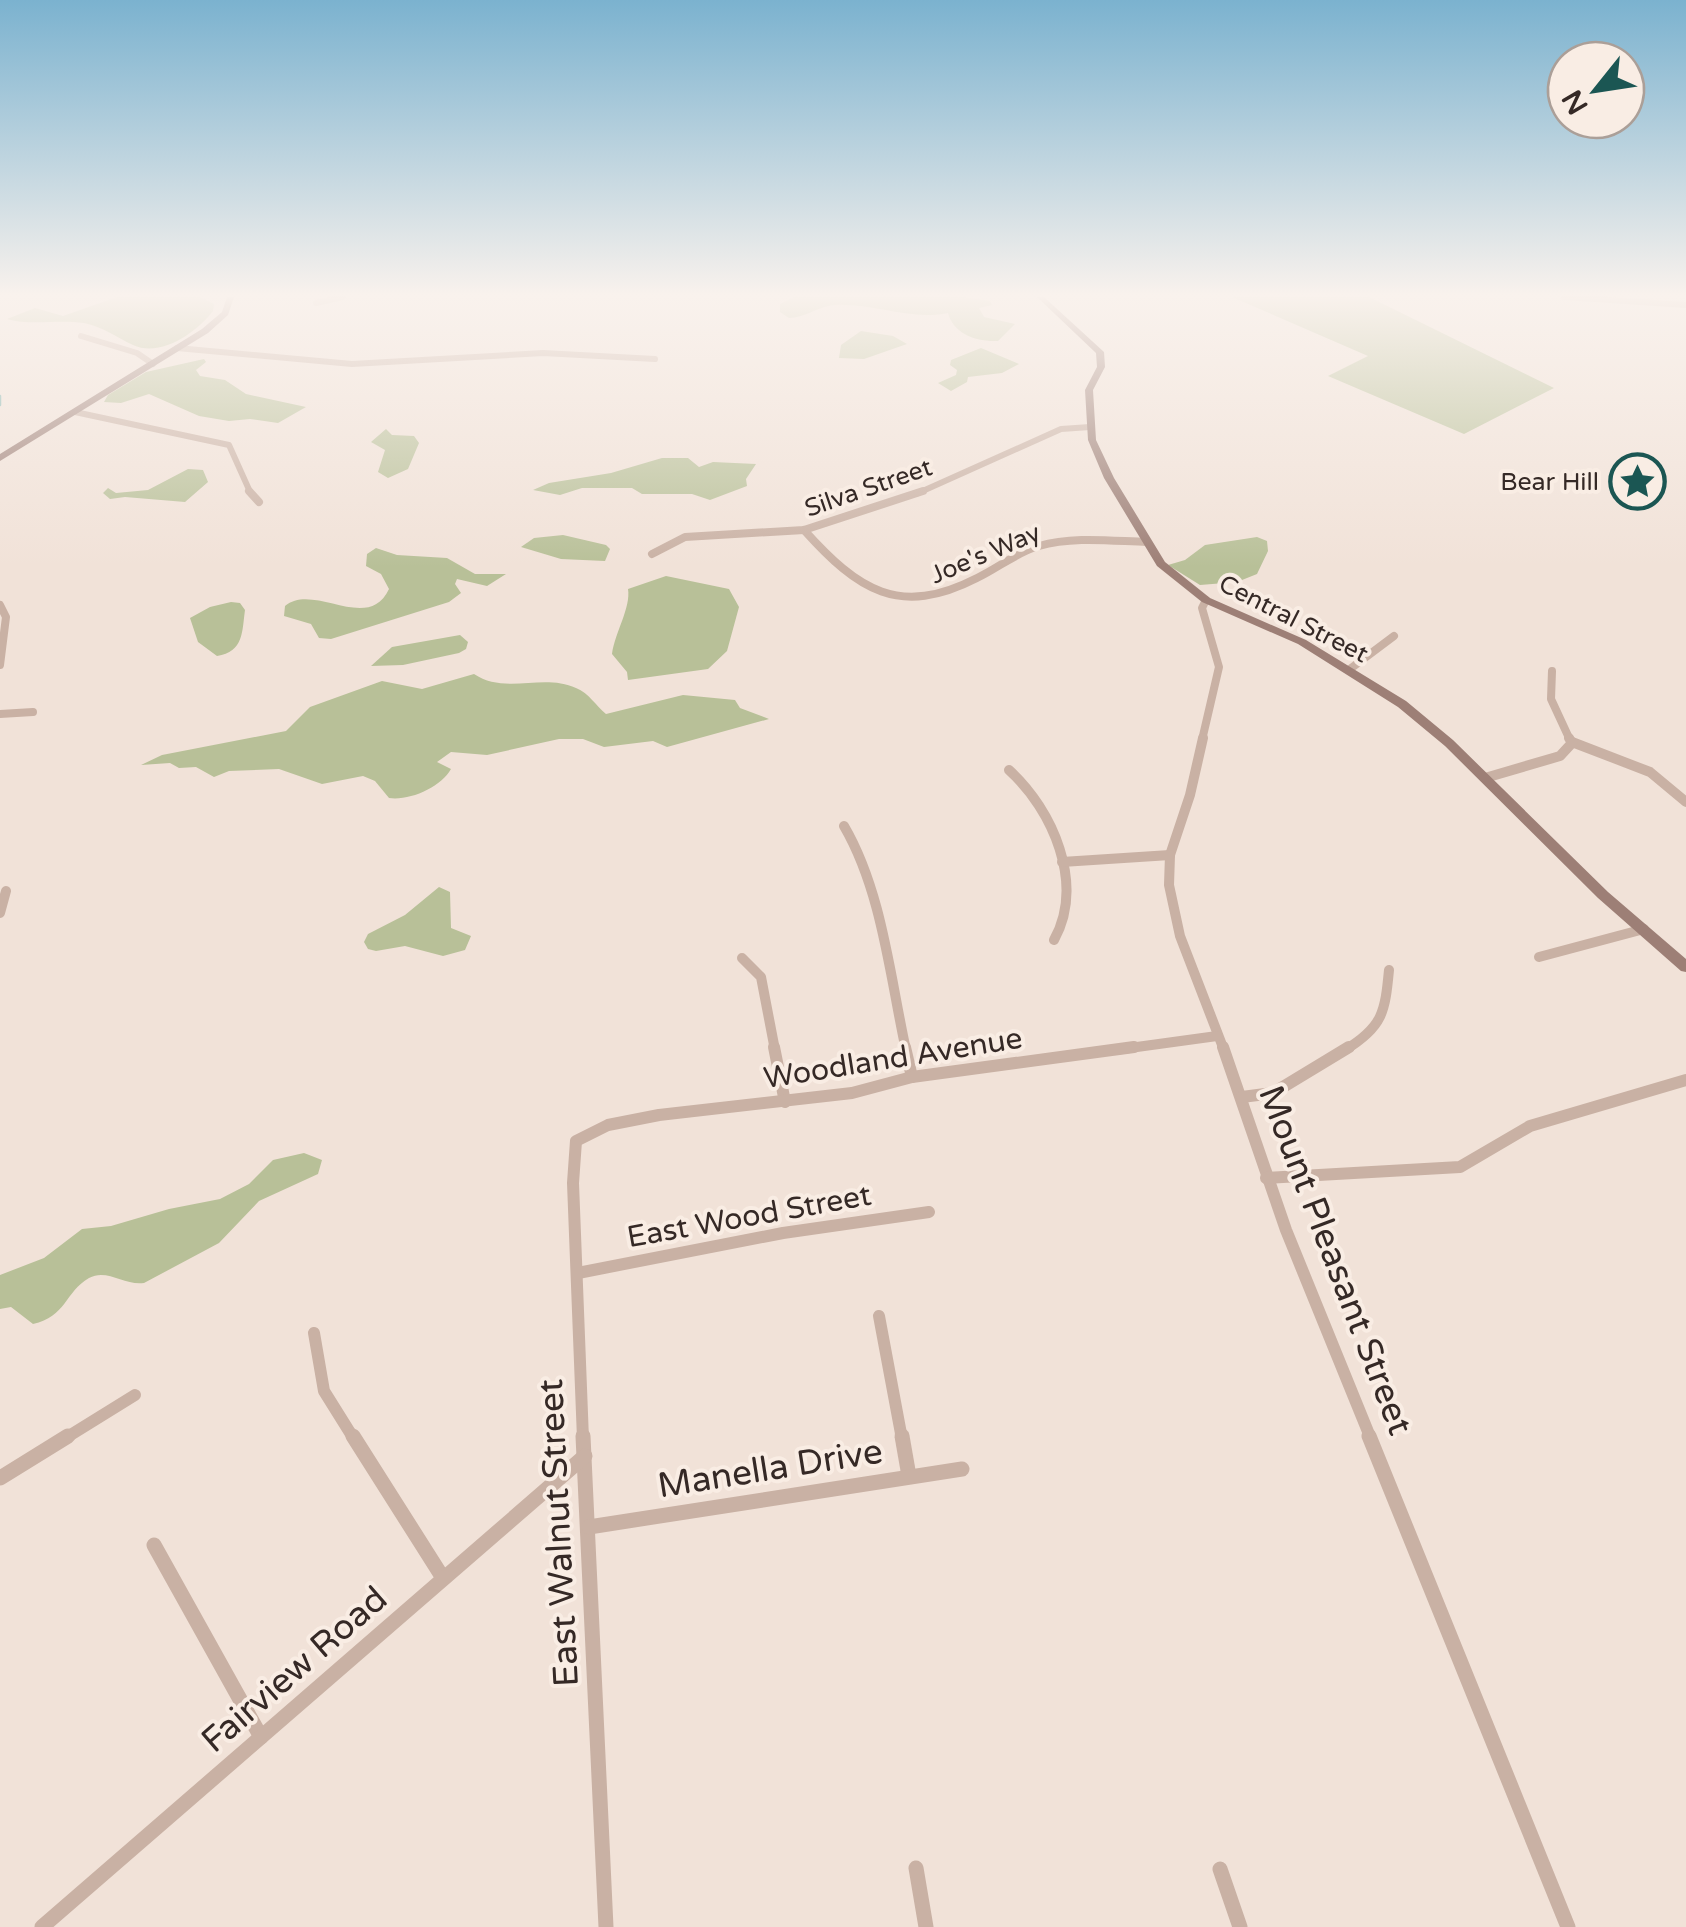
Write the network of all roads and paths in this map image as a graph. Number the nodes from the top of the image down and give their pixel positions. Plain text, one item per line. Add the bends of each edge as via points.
1 (116, 387) edge
2 (1091, 387) edge
3 (75, 412) junction
4 (1090, 427) junction
5 (0, 458) edge
6 (259, 502) dead end
7 (804, 530) junction
8 (1147, 542) junction
9 (652, 554) dead end
10 (1206, 600) junction
11 (0, 605) edge
12 (1394, 636) dead end
13 (0, 665) edge
14 (1350, 669) junction
15 (1552, 670) dead end
16 (33, 712) dead end
17 (0, 714) edge
18 (1572, 742) junction
19 (1009, 770) dead end
20 (1485, 778) junction
21 (1686, 802) edge
22 (844, 826) dead end
23 (1170, 855) junction
24 (1062, 862) junction
25 (6, 891) dead end
26 (0, 913) edge
27 (1644, 929) junction
28 (1054, 940) dead end
29 (1539, 957) dead end
30 (742, 958) dead end
31 (1686, 967) edge
32 (1390, 970) dead end
33 (1217, 1036) junction
34 (912, 1078) junction
35 (1686, 1080) edge
36 (1242, 1096) junction
37 (785, 1102) junction
38 (579, 1138) joint
39 (1266, 1178) junction
40 (928, 1212) dead end
41 (578, 1273) junction
42 (879, 1316) dead end
43 (314, 1333) dead end
44 (136, 1396) dead end
45 (584, 1456) junction
46 (962, 1469) dead end
47 (909, 1476) junction
48 (0, 1478) edge
49 (588, 1528) junction
50 (154, 1545) dead end
51 (443, 1578) junction
52 (261, 1738) junction
53 (916, 1868) dead end
54 (1220, 1869) dead end
55 (42, 1927) edge
56 (606, 1927) edge
57 (926, 1927) edge
58 (1240, 1927) edge
59 (1568, 1927) edge

1 - 3 street
2 - 4 street, Central Street
3 - 5 street
3 - 6 street via 224,443
4 - 7 street, Silva Street via 1061,428 922,492
4 - 8 street, Central Street via 1109,478
7 - 8 street, Joe's Way via 862,587 905,600 952,592 1043,545
7 - 9 street, Silva Street via 686,538
8 - 10 street, Central Street via 1172,576
10 - 14 street, Central Street
10 - 23 street, Mount Pleasant Street via 1202,608 1219,667
11 - 13 street via 6,617
12 - 14 street
14 - 20 street, Central Street via 1426,722
15 - 18 street via 1546,688
16 - 17 street
18 - 20 street via 1560,756
18 - 21 street via 1650,772
19 - 24 street via 1038,802
20 - 27 street, Central Street
22 - 34 street via 865,875
23 - 24 street
23 - 33 street, Mount Pleasant Street via 1172,910
24 - 28 street via 1066,914
25 - 26 street
27 - 29 street
27 - 31 street, Central Street
30 - 37 street via 760,977
32 - 36 street via 1385,1008 1359,1041 1273,1094
33 - 34 street, Woodland Avenue
33 - 36 street, Mount Pleasant Street
34 - 37 street, Woodland Avenue
35 - 39 street via 1530,1126 1460,1166
36 - 39 street, Mount Pleasant Street
37 - 38 street, Woodland Avenue via 659,1115
38 - 41 street, East Walnut Street via 573,1183
39 - 59 street, Mount Pleasant Street
40 - 41 street, East Wood Street
41 - 45 street, East Walnut Street
42 - 47 street
43 - 51 street via 324,1391
44 - 48 street
45 - 49 street, East Walnut Street
45 - 51 street, Fairview Road
46 - 47 street, Manella Drive
47 - 49 street, Manella Drive
49 - 56 street, East Walnut Street
50 - 52 street
51 - 52 street, Fairview Road
52 - 55 street, Fairview Road
53 - 57 street
54 - 58 street

